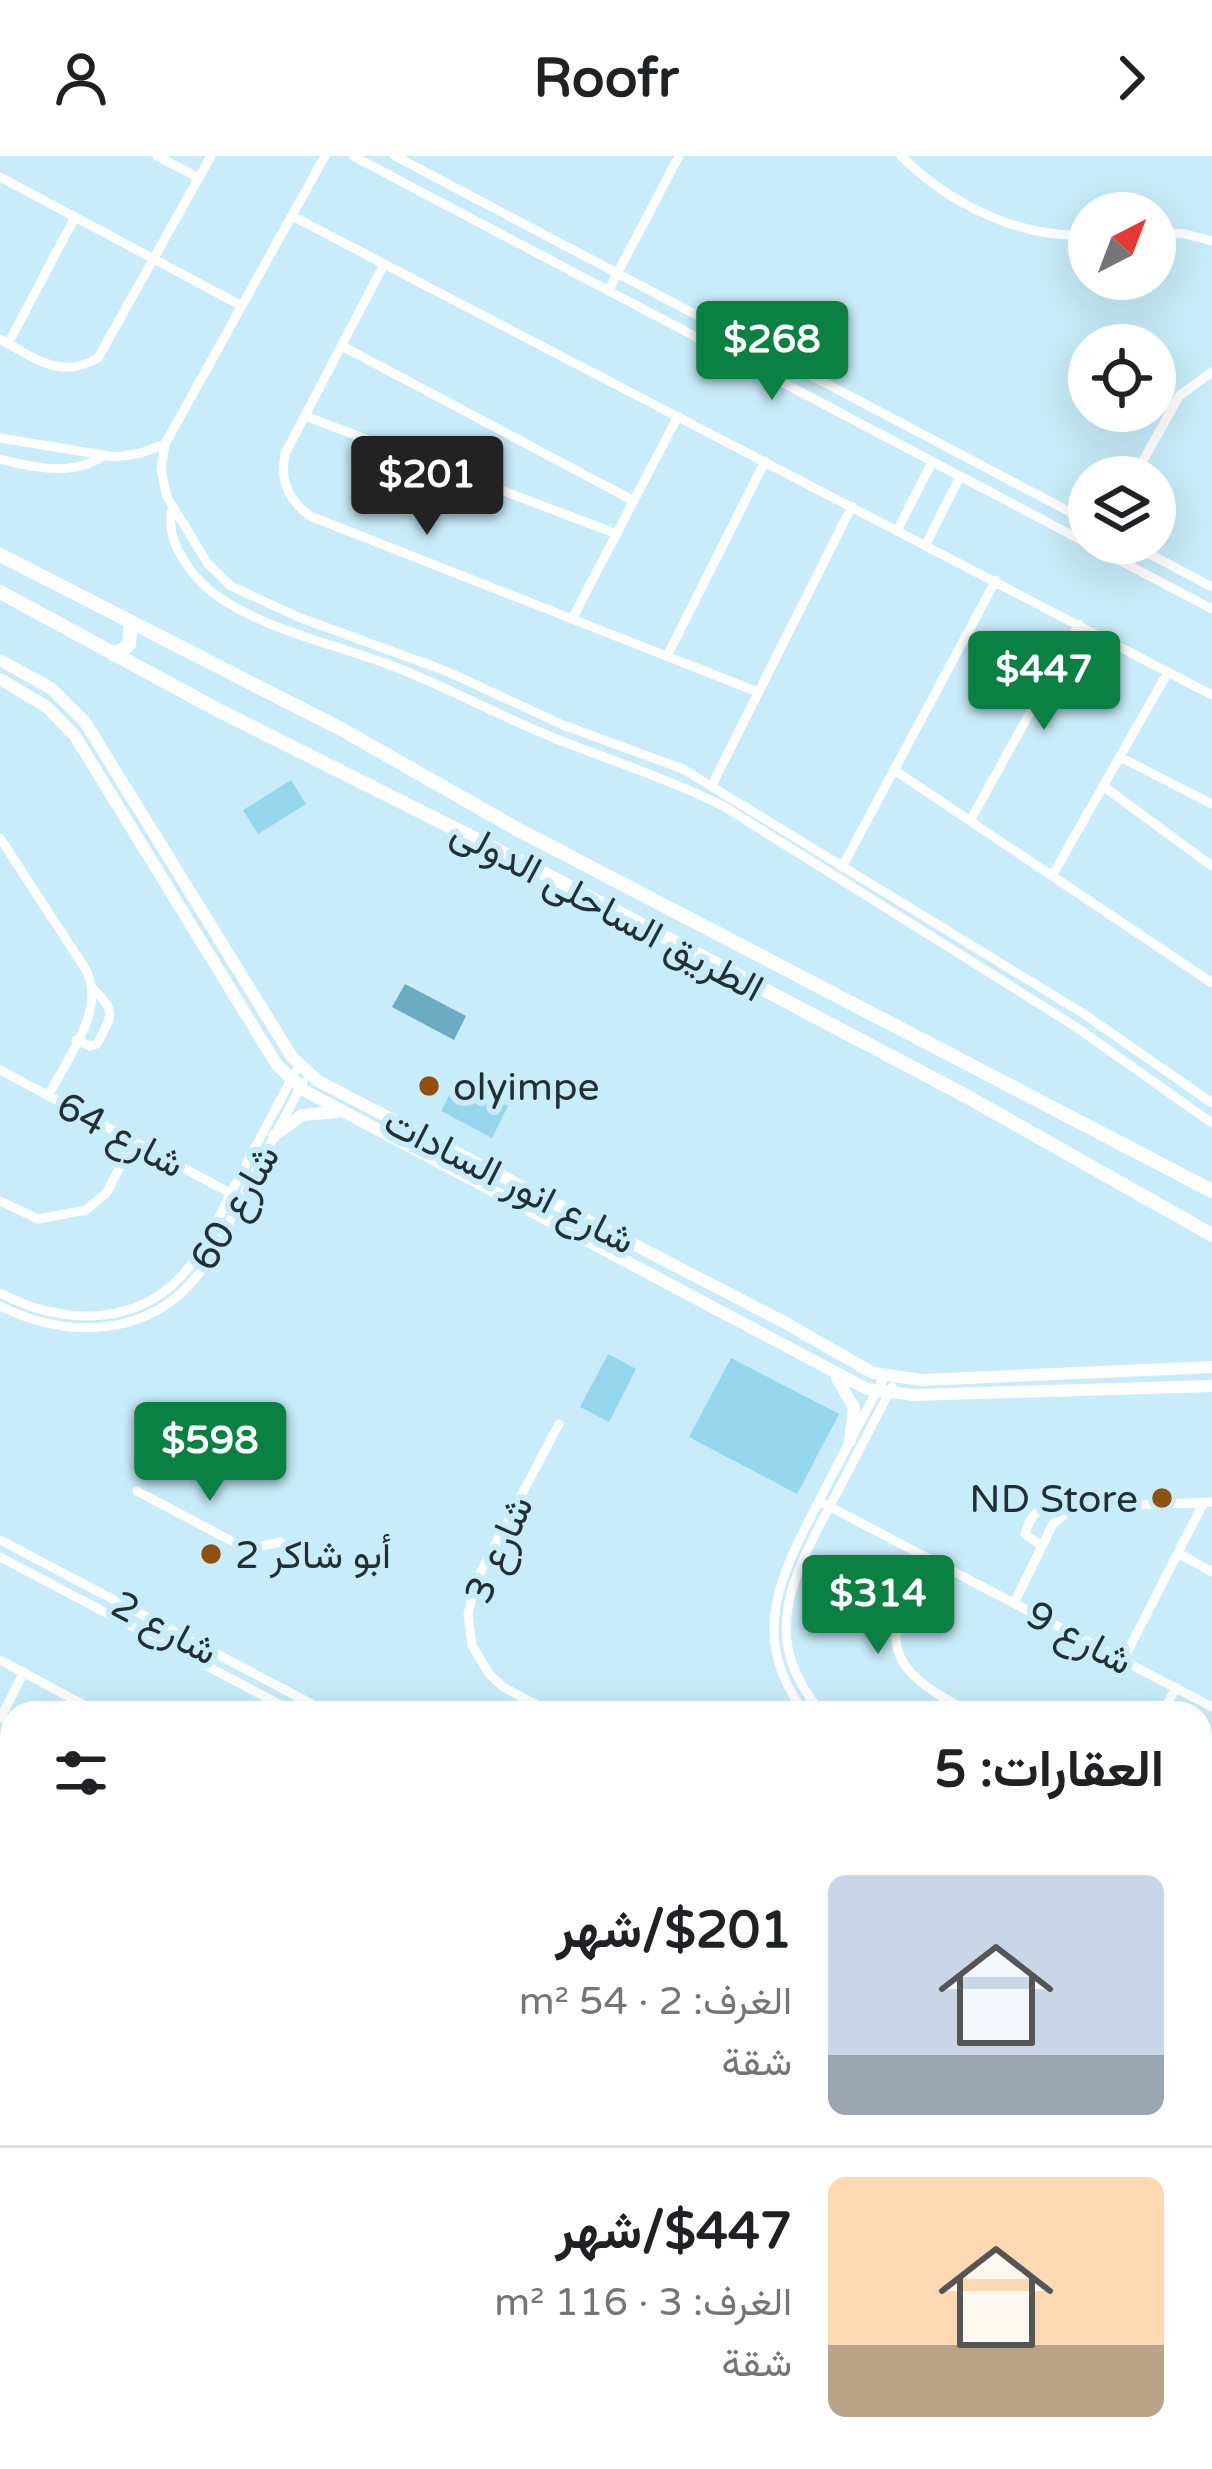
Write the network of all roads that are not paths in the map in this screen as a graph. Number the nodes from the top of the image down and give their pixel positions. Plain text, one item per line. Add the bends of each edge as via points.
1 (157, 156) edge
2 (212, 156) edge
3 (325, 156) edge
4 (353, 156) edge
5 (395, 156) edge
6 (679, 156) edge
7 (901, 156) edge
8 (0, 177) edge
9 (199, 178) junction
10 (292, 216) junction
11 (75, 217) junction
12 (1176, 233) edge
13 (1068, 234) edge
14 (1212, 241) edge
15 (155, 260) junction
16 (384, 264) junction
17 (617, 273) junction
18 (608, 291) junction
19 (242, 306) junction
20 (4, 341) edge
21 (342, 346) junction
22 (1212, 372) edge
23 (305, 416) junction
24 (678, 416) junction
25 (0, 438) edge
26 (165, 444) junction
27 (102, 456) junction
28 (1146, 456) edge
29 (0, 459) edge
30 (765, 461) junction
31 (932, 462) junction
32 (960, 477) junction
33 (634, 501) junction
34 (852, 506) junction
35 (172, 509) junction
36 (1068, 511) edge
37 (898, 530) junction
38 (1068, 531) edge
39 (616, 534) junction
40 (926, 544) junction
41 (0, 555) edge
42 (1131, 564) edge
43 (1169, 564) edge
44 (995, 580) junction
45 (1212, 587) edge
46 (0, 592) edge
47 (1212, 609) edge
48 (572, 619) junction
49 (131, 622) junction
50 (1078, 624) junction
51 (151, 632) junction
52 (114, 655) junction
53 (667, 656) junction
54 (0, 660) edge
55 (132, 665) junction
56 (1168, 672) junction
57 (0, 679) edge
58 (758, 692) junction
59 (1212, 695) edge
60 (1120, 757) junction
61 (894, 770) junction
62 (712, 785) junction
63 (1103, 785) junction
64 (1212, 804) edge
65 (970, 820) junction
66 (0, 838) edge
67 (843, 865) junction
68 (1212, 866) edge
69 (174, 868) junction
70 (1052, 876) junction
71 (159, 877) junction
72 (836, 877) junction
73 (1212, 983) edge
74 (94, 990) junction
75 (76, 1040) junction
76 (0, 1070) edge
77 (303, 1070) junction
78 (295, 1084) junction
79 (48, 1096) junction
80 (1212, 1103) edge
81 (346, 1114) junction
82 (1212, 1123) edge
83 (274, 1136) junction
84 (133, 1141) junction
85 (1212, 1191) edge
86 (236, 1196) junction
87 (0, 1201) edge
88 (1212, 1235) edge
89 (0, 1293) edge
90 (0, 1306) edge
91 (1212, 1366) edge
92 (1132, 1369) junction
93 (832, 1373) junction
94 (890, 1377) junction
95 (1212, 1386) edge
96 (1133, 1389) junction
97 (882, 1392) junction
98 (559, 1424) dead end
99 (850, 1441) junction
100 (137, 1491) dead end
101 (1208, 1502) edge
102 (824, 1504) junction
103 (1086, 1504) junction
104 (0, 1540) edge
105 (281, 1541) dead end
106 (1042, 1546) junction
107 (1178, 1553) junction
108 (924, 1556) junction
109 (0, 1557) edge
110 (1212, 1572) edge
111 (1014, 1603) junction
112 (188, 1639) junction
113 (182, 1653) junction
114 (0, 1660) edge
115 (1124, 1660) junction
116 (24, 1672) junction
117 (1176, 1687) junction
118 (9, 1701) edge
119 (77, 1701) edge
120 (273, 1701) edge
121 (306, 1701) edge
122 (529, 1701) edge
123 (799, 1701) edge
124 (815, 1701) edge
125 (950, 1701) edge
126 (1169, 1701) edge
127 (1201, 1701) edge

1 - 9 street
2 - 9 street
3 - 10 street
4 - 18 street
5 - 17 street
6 - 17 street
7 - 13 street via 986,214
8 - 11 street
9 - 15 street
10 - 16 street
10 - 19 street
11 - 15 street
11 - 20 street
12 - 14 street
15 - 19 street
15 - 20 street via 110,344 83,368 48,366
16 - 21 street
16 - 24 street
17 - 18 street
17 - 36 street
18 - 31 street
19 - 26 street
21 - 23 street
21 - 33 street
22 - 28 street via 1179,396
23 - 39 street
23 - 48 street via 283,468 298,508
24 - 30 street
24 - 33 street
25 - 27 street
26 - 27 street
26 - 35 street via 163,484
27 - 29 street via 81,467
30 - 34 street
30 - 53 street
31 - 32 street
31 - 37 street
32 - 38 street
32 - 40 street
33 - 39 street
34 - 37 street
34 - 58 street
35 - 62 street via 218,576 245,594
35 - 72 street via 185,562 238,608 679,783
37 - 40 street
39 - 48 street
40 - 44 street
41 - 49 highway, الطريق الساحلى الدولى
42 - 47 street
43 - 45 street
44 - 50 street
44 - 61 street
46 - 52 highway, الطريق الساحلى الدولى
48 - 53 street
49 - 51 highway, الطريق الساحلى الدولى
49 - 52 highway via 129,645
50 - 56 street
50 - 65 street
51 - 55 highway
51 - 85 highway, الطريق الساحلى الدولى
52 - 55 highway, الطريق الساحلى الدولى
53 - 58 street
54 - 69 main road via 52,689 85,722
55 - 88 highway, الطريق الساحلى الدولى via 966,1096
56 - 59 street
56 - 60 street
57 - 71 main road, شارع انور السادات via 67,725
58 - 62 street
60 - 63 street
60 - 64 street
61 - 65 street
61 - 67 street
62 - 67 street
63 - 68 street
63 - 70 street
65 - 70 street
66 - 74 street
67 - 72 street
67 - 80 street
69 - 71 main road
69 - 77 main road
70 - 73 street
71 - 78 main road, شارع انور السادات
72 - 82 street
74 - 75 street
74 - 75 street via 111,1017 94,1046
75 - 79 street
76 - 79 street, شارع 64
77 - 78 street, شارع 60
77 - 94 main road, شارع انور السادات
78 - 81 main road, شارع انور السادات
78 - 83 street, شارع 60
78 - 86 street, شارع 60
79 - 84 street, شارع 64
81 - 83 main road via 310,1112
81 - 93 main road, شارع انور السادات
83 - 86 street, شارع 60
84 - 86 street, شارع 64
84 - 87 street via 107,1192 86,1210 38,1219
86 - 89 street, شارع 60 via 185,1272 136,1308 70,1317
86 - 90 street, شارع 60 via 203,1269 149,1314 80,1330
91 - 92 main road, شارع انور السادات
92 - 94 main road, شارع انور السادات
92 - 96 main road
93 - 97 main road, شارع انور السادات
93 - 99 main road via 852,1400
94 - 97 street
95 - 96 main road, شارع انور السادات
96 - 97 main road, شارع انور السادات
97 - 99 street
97 - 102 street
98 - 122 street, شارع 3 via 477,1579 468,1614 472,1645 489,1674
99 - 102 street
100 - 105 street via 235,1544
101 - 103 street
101 - 107 street
102 - 108 street, شارع 9
102 - 123 street via 784,1570 773,1621 780,1666
102 - 124 street via 785,1620 794,1668
103 - 106 street via 1062,1514
103 - 106 street via 1037,1509 1025,1534
104 - 112 street, شارع 2
106 - 111 street
107 - 110 street
107 - 115 street
108 - 111 street, شارع 9
108 - 125 street via 899,1606 898,1648 923,1686
109 - 113 street, شارع 2
111 - 115 street, شارع 9
112 - 113 street
112 - 121 street, شارع 2
113 - 120 street, شارع 2
114 - 116 street
115 - 117 street, شارع 9
116 - 118 street
116 - 119 street
117 - 126 street
117 - 127 street, شارع 9

